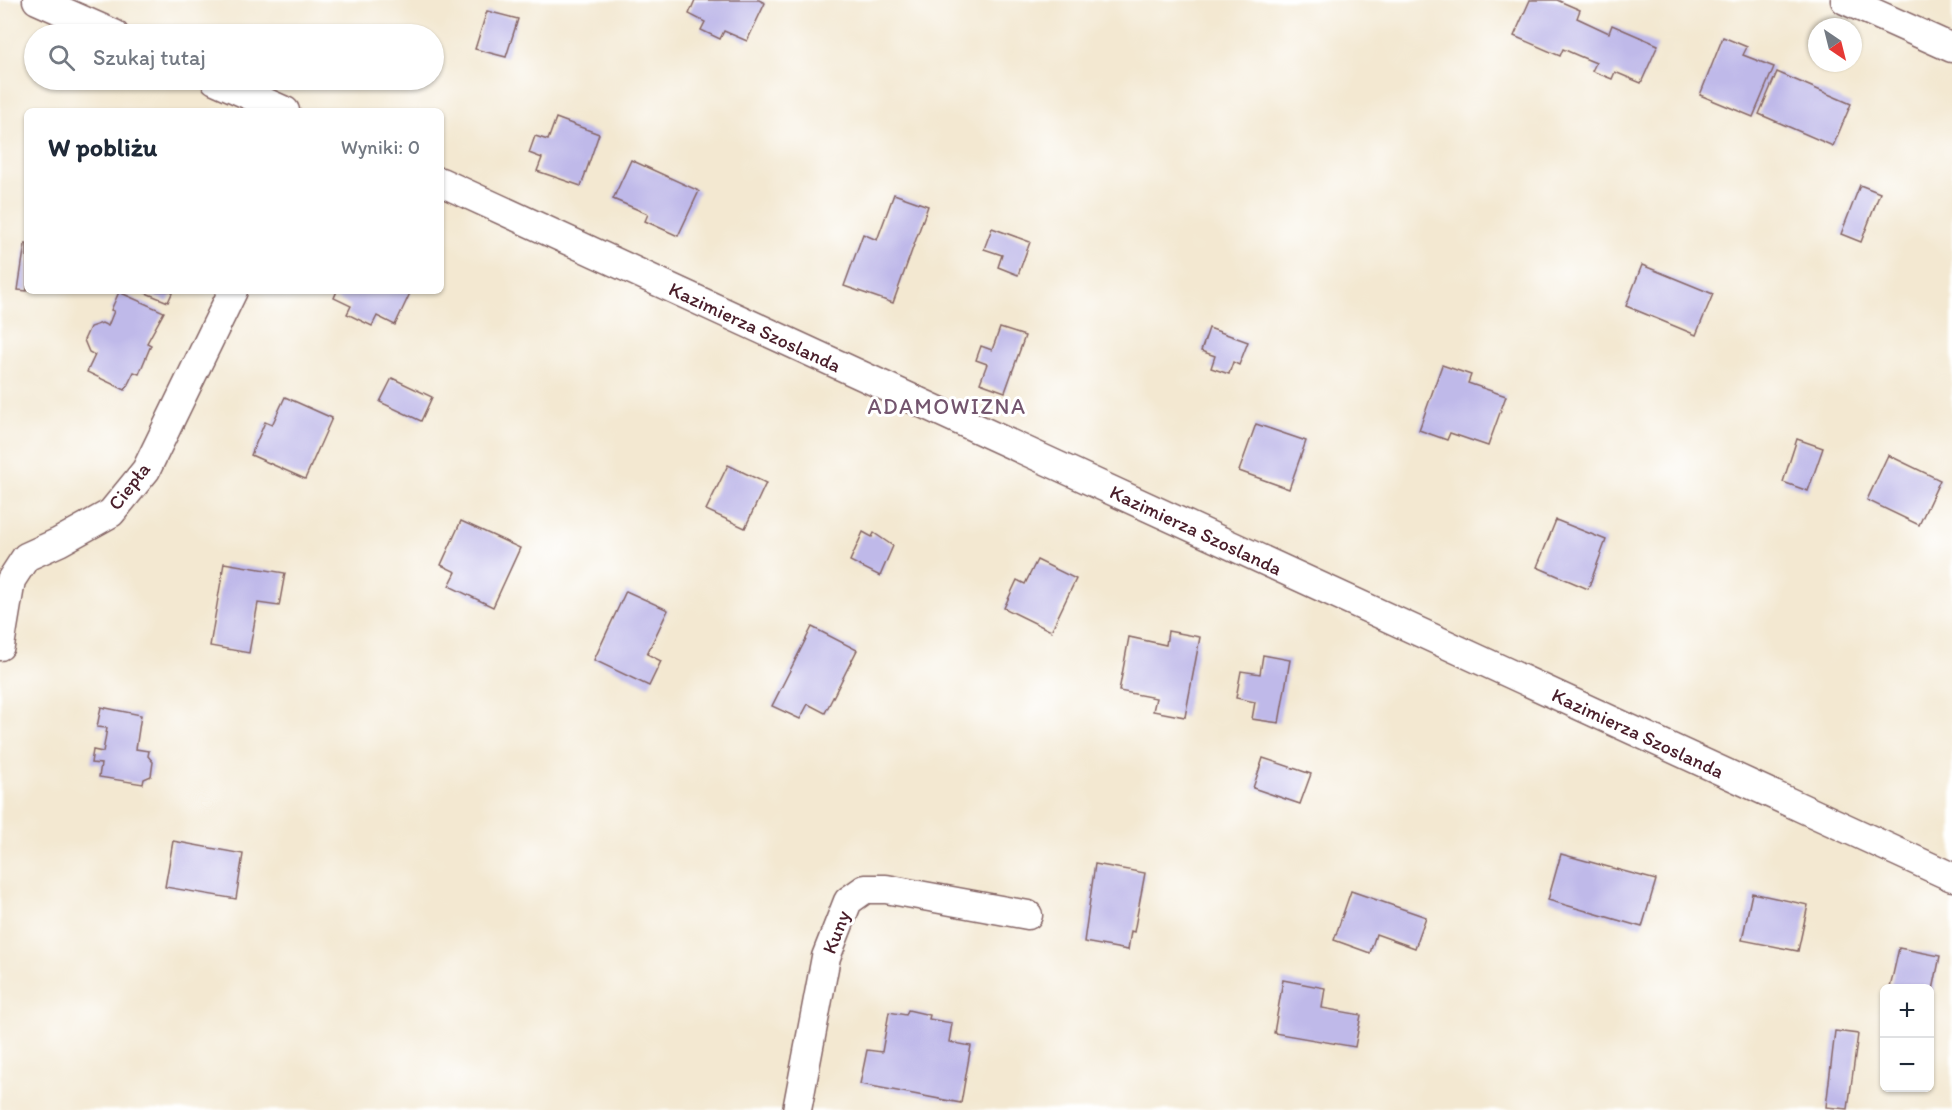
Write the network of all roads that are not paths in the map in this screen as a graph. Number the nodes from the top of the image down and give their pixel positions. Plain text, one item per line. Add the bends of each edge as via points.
1 (37, 0) edge
2 (1845, 0) edge
3 (91, 24) edge
4 (1952, 48) edge
5 (238, 90) edge
6 (278, 108) edge
7 (444, 183) edge
8 (232, 294) edge
9 (0, 646) edge
10 (1952, 877) edge
11 (1028, 915) dead end
12 (798, 1110) edge

1 - 3 street
2 - 4 street
5 - 6 street
7 - 10 street, Kazimierza Szoslanda
8 - 9 street, Ciepła via 146,470 111,513 26,557 10,580
11 - 12 street, Kuny via 886,889 865,889 848,901 826,957

